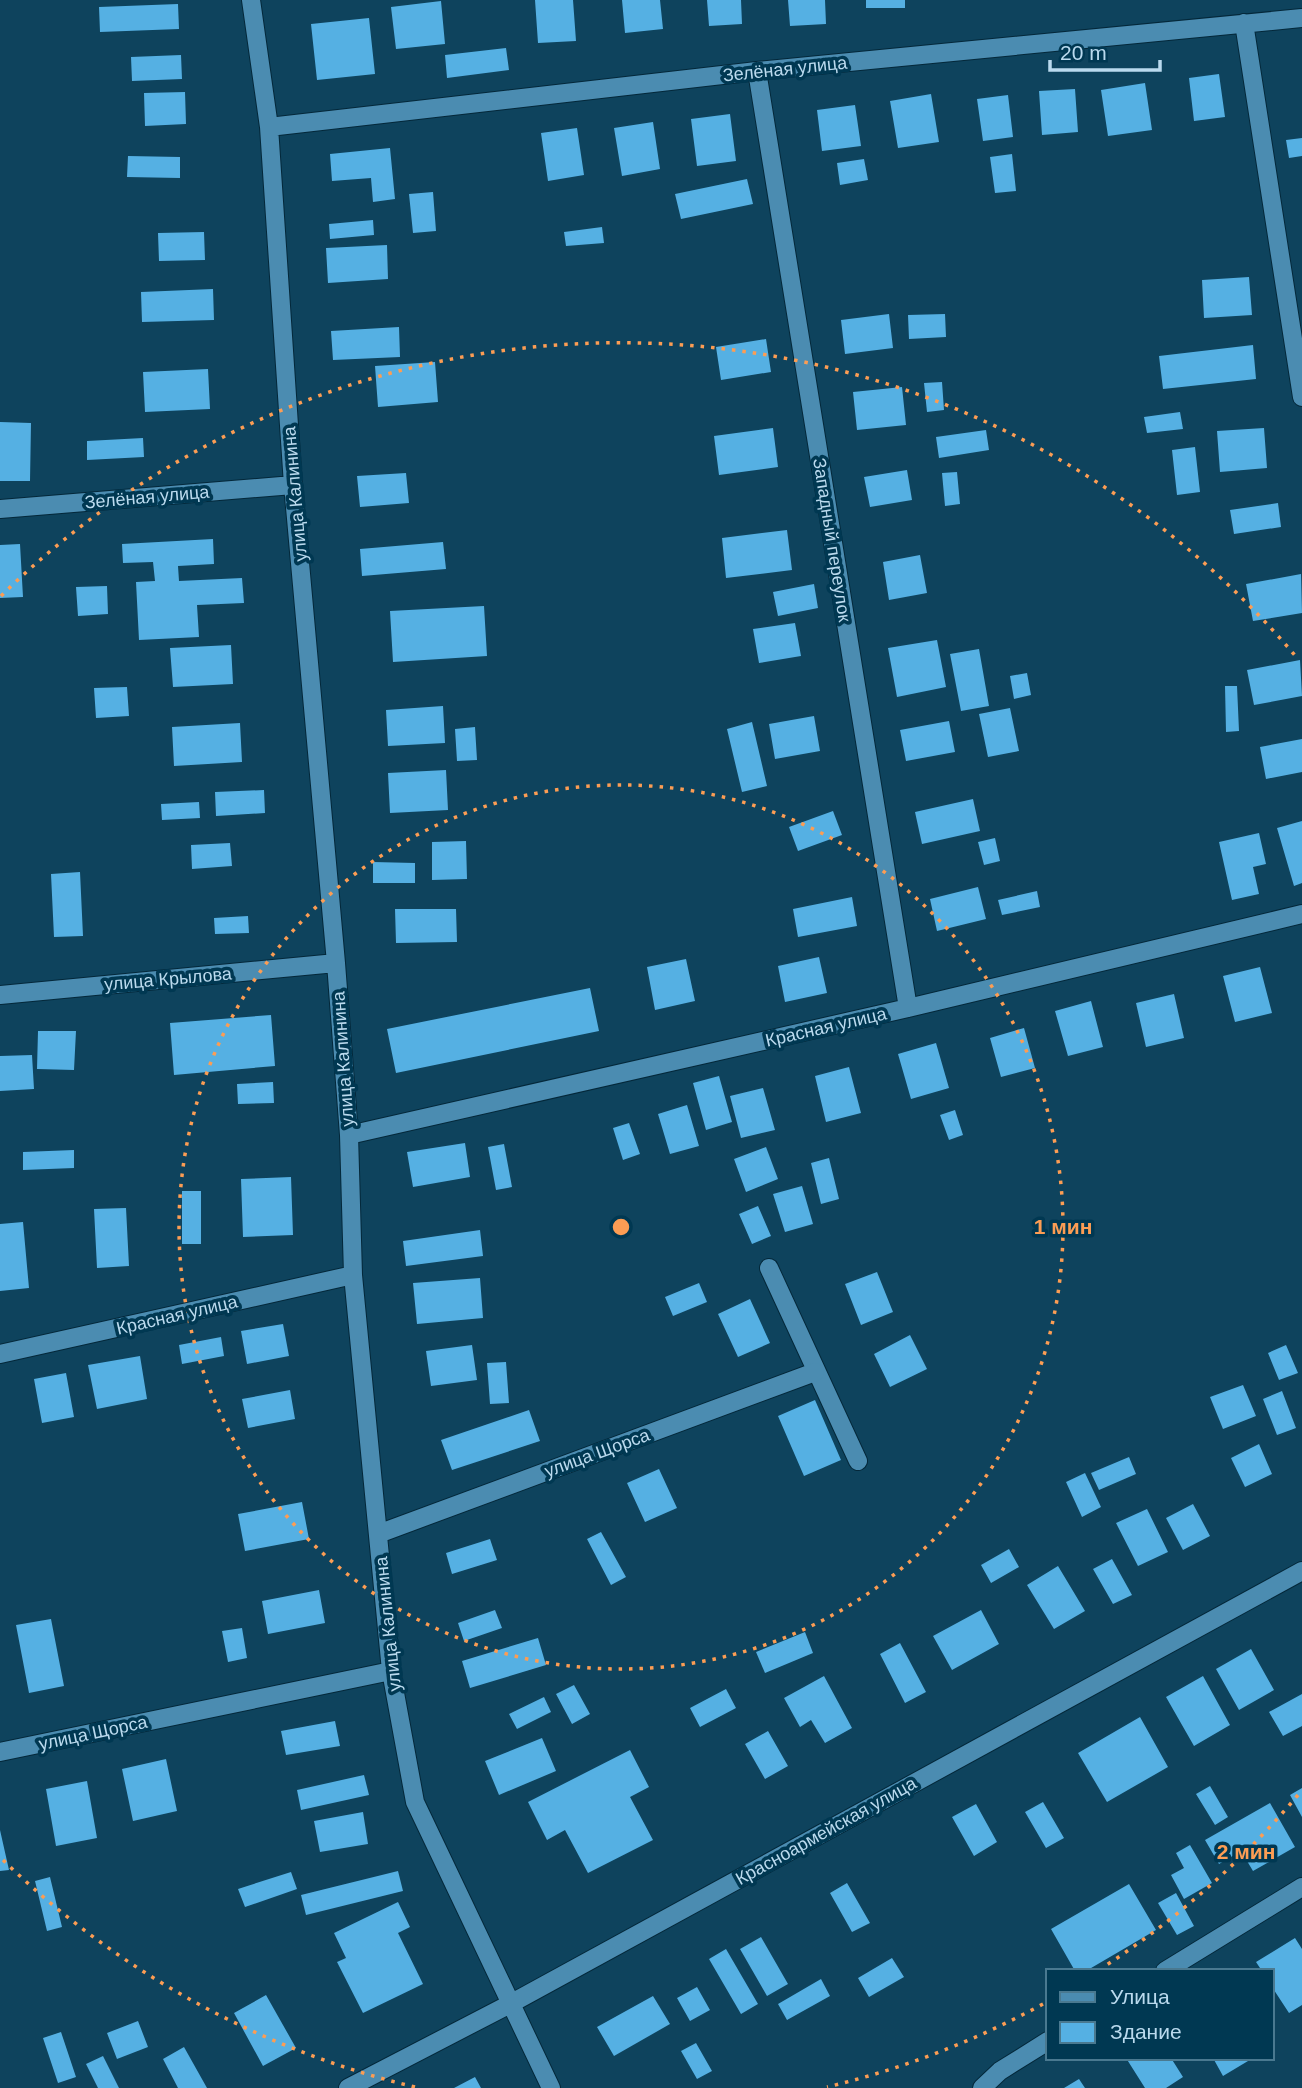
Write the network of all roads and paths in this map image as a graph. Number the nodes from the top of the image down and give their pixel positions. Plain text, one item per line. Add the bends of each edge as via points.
1 (251, 0) edge
2 (1302, 18) edge
3 (1244, 23) junction
4 (757, 71) junction
5 (269, 127) junction
6 (1302, 397) edge
7 (293, 485) junction
8 (0, 509) edge
9 (1302, 914) edge
10 (336, 963) junction
11 (0, 995) edge
12 (908, 1008) junction
13 (349, 1135) junction
14 (769, 1268) dead end
15 (353, 1275) junction
16 (0, 1354) edge
17 (815, 1372) junction
18 (858, 1461) dead end
19 (378, 1534) junction
20 (1302, 1572) edge
21 (391, 1671) junction
22 (0, 1752) edge
23 (1302, 1887) edge
24 (1168, 1969) edge
25 (510, 2004) junction
26 (1046, 2042) edge
27 (348, 2088) edge
28 (551, 2088) edge
29 (982, 2088) edge

1 - 5 street, улица Калинина
2 - 3 street, Зелёная улица
3 - 4 street, Зелёная улица
3 - 6 street
4 - 5 street, Зелёная улица
4 - 12 street, Западный переулок
5 - 7 street, улица Калинина
7 - 8 street, Зелёная улица
7 - 10 street, улица Калинина
9 - 12 street, Красная улица
10 - 11 street, улица Крылова
10 - 13 street, улица Калинина
12 - 13 street, Красная улица
13 - 15 street, улица Калинина
14 - 17 street
15 - 16 street, Красная улица
15 - 19 street, улица Калинина
17 - 18 street
17 - 19 street, улица Щорса
19 - 21 street, улица Калинина
20 - 25 street, Красноармейская улица
21 - 22 street, улица Щорса
21 - 25 street, улица Калинина via 415,1801
23 - 24 street
25 - 27 street, Красноармейская улица
25 - 28 street, улица Калинина
26 - 29 street

